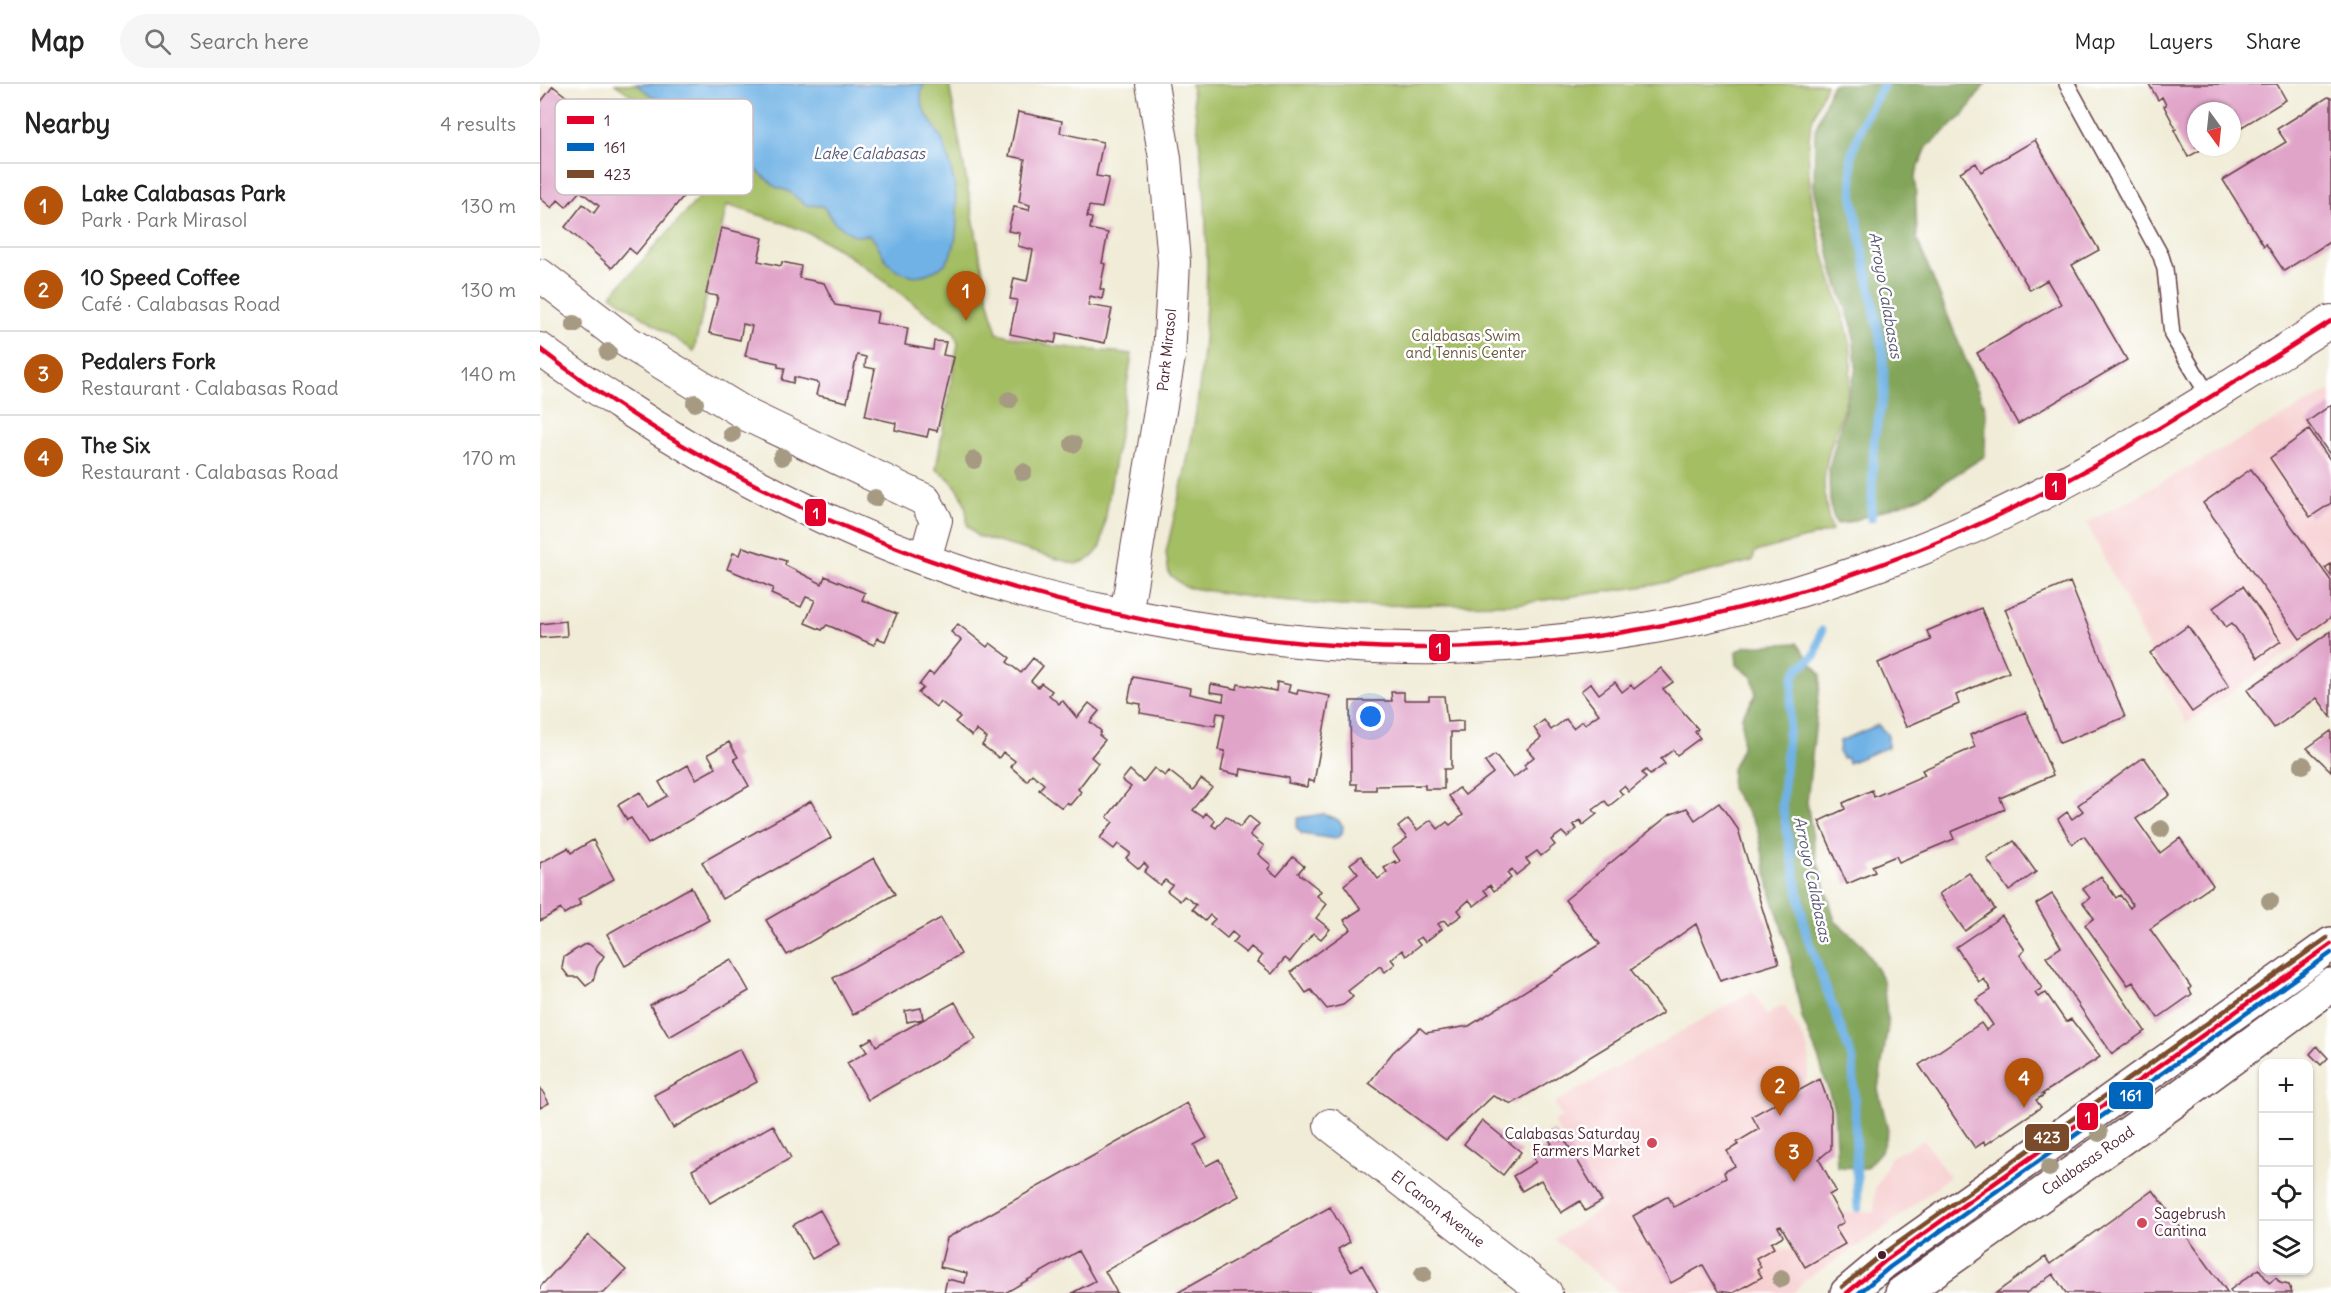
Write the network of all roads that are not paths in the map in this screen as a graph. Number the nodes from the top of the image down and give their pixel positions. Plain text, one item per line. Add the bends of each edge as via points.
1 (1152, 84) edge
2 (2067, 84) edge
3 (540, 275) edge
4 (2331, 321) edge
5 (540, 349) edge
6 (2210, 398) junction
7 (925, 560) junction
8 (1126, 615) junction
9 (2331, 944) edge
10 (2331, 985) edge
11 (1330, 1125) dead end
12 (1546, 1293) edge
13 (1847, 1293) edge
14 (1902, 1293) edge

1 - 8 street, Park Mirasol via 1165,158 1173,262 1169,357
2 - 6 lane via 2161,256 2172,334
3 - 7 street via 626,341 749,416 925,500 936,520
4 - 6 street
5 - 7 street via 688,448 825,520
6 - 8 street via 2000,516 1905,554 1703,617 1587,636 1471,647 1350,646 1251,637
7 - 8 street via 1023,591
9 - 13 main road via 1885,1261
10 - 14 main road, Calabasas Road
11 - 12 street, El Canon Avenue

